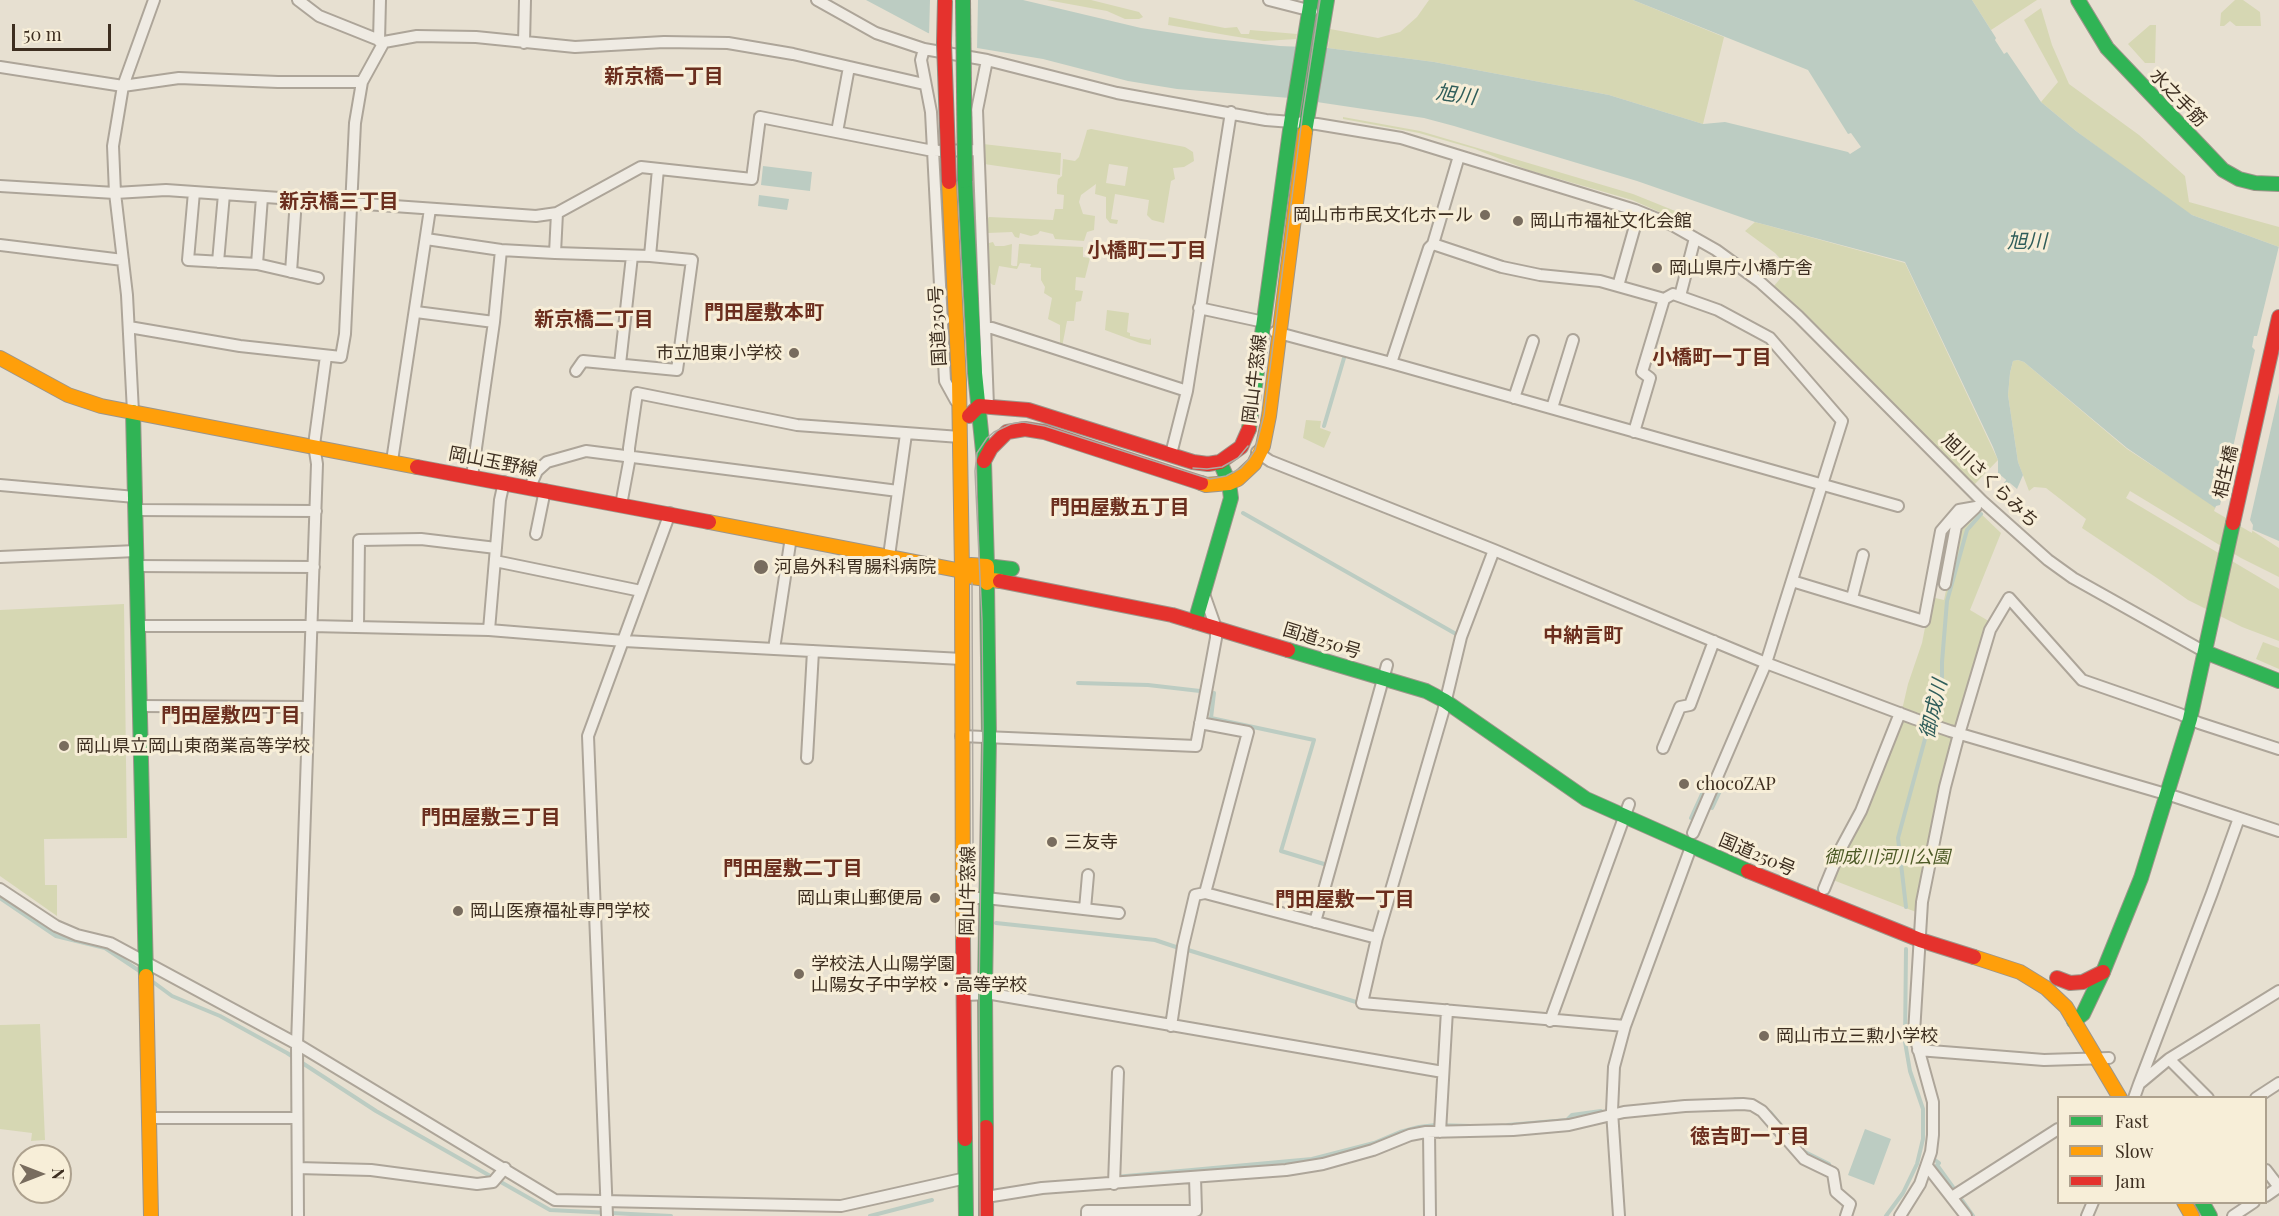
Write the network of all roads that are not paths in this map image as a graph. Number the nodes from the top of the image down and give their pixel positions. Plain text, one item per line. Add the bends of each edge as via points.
1 (153, 0) edge
2 (298, 0) edge
3 (380, 0) edge
4 (525, 0) edge
5 (817, 0) edge
6 (945, 0) edge
7 (963, 0) edge
8 (1269, 0) edge
9 (2078, 0) edge
10 (1310, 5) edge
11 (1326, 7) edge
12 (381, 41) junction
13 (524, 43) junction
14 (924, 49) junction
15 (987, 60) junction
16 (0, 67) edge
17 (849, 67) junction
18 (362, 82) junction
19 (924, 84) junction
20 (123, 86) junction
21 (1231, 112) junction
22 (1292, 116) junction
23 (1308, 118) junction
24 (837, 132) junction
25 (978, 150) junction
26 (933, 151) junction
27 (1459, 156) junction
28 (658, 169) junction
29 (2279, 184) edge
30 (0, 186) edge
31 (194, 192) junction
32 (115, 193) junction
33 (224, 194) junction
34 (262, 197) junction
35 (296, 199) junction
36 (351, 203) junction
37 (430, 208) junction
38 (1639, 212) junction
39 (557, 213) junction
40 (1695, 238) junction
41 (426, 239) junction
42 (1433, 244) junction
43 (0, 245) edge
44 (501, 250) junction
45 (555, 253) junction
46 (632, 256) junction
47 (650, 256) junction
48 (123, 260) junction
49 (218, 262) junction
50 (257, 264) junction
51 (291, 272) junction
52 (318, 278) dead end
53 (1618, 286) junction
54 (1680, 296) junction
55 (1664, 298) junction
56 (1199, 308) junction
57 (416, 312) junction
58 (2279, 317) edge
59 (494, 322) junction
60 (1264, 326) junction
61 (129, 327) junction
62 (986, 328) junction
63 (1279, 333) junction
64 (1533, 340) dead end
65 (1573, 340) dead end
66 (326, 356) junction
67 (0, 358) edge
68 (1391, 363) junction
69 (620, 364) junction
70 (576, 371) dead end
71 (1187, 391) junction
72 (1515, 398) junction
73 (959, 406) junction
74 (983, 406) junction
75 (1551, 408) junction
76 (133, 412) junction
77 (1007, 432) junction
78 (1634, 432) junction
79 (906, 434) junction
80 (981, 434) junction
81 (960, 437) junction
82 (1245, 441) junction
83 (314, 445) junction
84 (1171, 454) junction
85 (1260, 454) junction
86 (629, 455) junction
87 (393, 461) junction
88 (984, 461) junction
89 (1220, 462) junction
90 (472, 476) junction
91 (504, 482) junction
92 (1229, 483) junction
93 (1823, 483) junction
94 (0, 485) edge
95 (530, 487) junction
96 (545, 490) junction
97 (898, 491) junction
98 (135, 503) junction
99 (1979, 504) junction
100 (621, 505) junction
101 (1898, 506) dead end
102 (316, 511) junction
103 (670, 513) junction
104 (536, 534) dead end
105 (791, 537) junction
106 (496, 548) junction
107 (1494, 550) junction
108 (136, 551) junction
109 (1863, 555) dead end
110 (889, 556) junction
111 (0, 557) edge
112 (495, 561) junction
113 (136, 566) junction
114 (314, 567) junction
115 (1022, 570) dead end
116 (963, 571) junction
117 (987, 573) junction
118 (1792, 581) junction
119 (1945, 584) dead end
120 (641, 591) junction
121 (1120, 591) dead end
122 (1852, 598) junction
123 (1201, 615) junction
124 (137, 626) junction
125 (311, 626) junction
126 (358, 627) junction
127 (1216, 628) junction
128 (489, 630) junction
129 (624, 641) junction
130 (1714, 641) junction
131 (774, 649) junction
132 (813, 651) junction
133 (2205, 652) junction
134 (962, 659) junction
135 (1766, 663) junction
136 (1385, 672) junction
137 (2279, 681) edge
138 (1447, 695) junction
139 (138, 706) junction
140 (308, 707) junction
141 (1900, 713) junction
142 (2190, 719) junction
143 (1200, 723) junction
144 (1954, 733) junction
145 (961, 736) junction
146 (989, 737) junction
147 (1663, 748) dead end
148 (2279, 748) edge
149 (807, 758) dead end
150 (1573, 773) dead end
151 (1602, 791) dead end
152 (2166, 795) junction
153 (1626, 810) junction
154 (2239, 818) junction
155 (2279, 831) edge
156 (1693, 832) junction
157 (1691, 847) junction
158 (1089, 875) dead end
159 (0, 889) edge
160 (1824, 889) junction
161 (1205, 893) junction
162 (963, 898) junction
163 (986, 898) junction
164 (1085, 909) junction
165 (1119, 913) dead end
166 (1315, 922) junction
167 (1920, 925) junction
168 (1377, 938) junction
169 (1920, 940) junction
170 (144, 970) junction
171 (2103, 972) junction
172 (2057, 978) junction
173 (2279, 992) edge
174 (985, 994) junction
175 (964, 995) junction
176 (1448, 1010) junction
177 (2079, 1018) junction
178 (1550, 1020) junction
179 (1171, 1026) junction
180 (1625, 1026) junction
181 (297, 1048) junction
182 (1918, 1050) junction
183 (2103, 1059) junction
184 (2169, 1059) junction
185 (1118, 1072) dead end
186 (1443, 1072) junction
187 (2279, 1083) edge
188 (2127, 1094) edge
189 (2206, 1096) edge
190 (2259, 1096) edge
191 (1612, 1116) junction
192 (148, 1118) junction
193 (297, 1118) junction
194 (1438, 1129) junction
195 (2057, 1130) edge
196 (1927, 1166) junction
197 (298, 1168) junction
198 (2267, 1172) edge
199 (499, 1175) junction
200 (1195, 1177) junction
201 (966, 1178) junction
202 (1114, 1179) junction
203 (2279, 1187) edge
204 (986, 1197) junction
205 (1952, 1197) junction
206 (2252, 1204) edge
207 (606, 1207) edge
208 (151, 1216) edge
209 (298, 1216) edge
210 (966, 1216) edge
211 (986, 1216) edge
212 (1087, 1216) edge
213 (1430, 1216) edge
214 (1619, 1216) edge
215 (1846, 1216) edge
216 (1900, 1216) edge
217 (1966, 1216) edge
218 (2233, 1216) edge

1 - 20 street
2 - 12 street via 319,16
3 - 12 street
4 - 13 street
5 - 14 street, 旭川さくらみち via 876,33
6 - 73 main road, 国道250号, bridge
7 - 74 main road, 国道250号, bridge via 965,181
8 - 10 street
9 - 29 main road, 水之手筋 via 2107,48 2223,170 2255,183
10 - 11 street
10 - 22 main road, 岡山牛窓線
11 - 23 main road, 岡山牛窓線
12 - 13 street via 417,36
12 - 18 street
13 - 17 street via 576,47 728,43
14 - 15 street, 旭川さくらみち
14 - 19 street
15 - 21 street, 旭川さくらみち via 1117,93
15 - 25 street via 977,110
16 - 20 street
17 - 19 street
17 - 24 street
18 - 20 street via 179,78
18 - 36 street
19 - 26 street via 931,112
20 - 32 street via 113,146
21 - 22 street, 旭川さくらみち
21 - 56 street
22 - 23 street, 旭川さくらみち
22 - 60 main road, 岡山牛窓線
23 - 27 street, 旭川さくらみち via 1326,126 1401,138
23 - 63 main road, 岡山牛窓線
24 - 26 street
24 - 28 street via 760,117 752,179
25 - 26 street
25 - 62 street
26 - 73 street via 945,381
27 - 38 street, 旭川さくらみち
27 - 42 street
28 - 39 street via 640,167
28 - 47 street
30 - 32 street
31 - 32 street
31 - 33 street
31 - 49 street via 189,260
32 - 48 street
33 - 34 street
33 - 49 street
34 - 35 street
34 - 50 street
35 - 36 street
35 - 51 street
36 - 37 street
36 - 66 street via 345,334 341,357
37 - 39 street via 536,216
37 - 41 street
38 - 40 street, 旭川さくらみち
38 - 53 street
39 - 45 street
40 - 54 street
40 - 99 street, 旭川さくらみち via 1760,282 1798,316
41 - 44 street
41 - 57 street
42 - 53 street via 1540,275
42 - 68 street
43 - 48 street
44 - 45 street
44 - 59 street
45 - 46 street
46 - 47 street
46 - 69 street
47 - 69 street via 692,260 677,370
48 - 61 street
49 - 50 street
50 - 51 street
51 - 52 street
53 - 55 street
54 - 55 street
54 - 93 street via 1718,310 1770,338 1842,421
55 - 78 street via 1642,372 1650,378
56 - 60 street
56 - 71 street
57 - 59 street
57 - 87 street
58 - 133 main road, 相生橋
59 - 90 street
60 - 63 street
60 - 82 main road, 岡山牛窓線
61 - 66 street
61 - 76 street
62 - 71 street
62 - 74 street
63 - 68 street
63 - 85 main road, 岡山牛窓線
64 - 72 street
65 - 75 street
66 - 83 street
67 - 76 main road, 岡山玉野線 via 68,395
68 - 72 street
69 - 70 street via 583,361
71 - 84 street
72 - 75 street
73 - 81 main road, 国道250号
74 - 80 main road, 国道250号
74 - 81 main road via 969,417
74 - 84 main road via 1036,412
75 - 78 street
76 - 83 main road, 岡山玉野線
76 - 98 main road
77 - 80 main road
77 - 88 main road
77 - 92 main road via 1037,430 1206,484
78 - 93 street
79 - 81 street
79 - 86 street via 797,425 638,393
79 - 97 street
80 - 81 main road
80 - 88 main road, 国道250号
81 - 116 main road, 国道250号
82 - 85 street
82 - 89 main road, 岡山牛窓線
83 - 87 main road, 岡山玉野線
83 - 102 street
84 - 89 main road via 1193,462
85 - 92 main road, 岡山牛窓線 via 1246,472
85 - 107 street
86 - 95 street via 586,451 547,462 537,471
86 - 97 street
86 - 100 street
87 - 90 main road, 岡山玉野線
88 - 117 main road, 国道250号
89 - 92 main road
90 - 91 main road, 岡山玉野線
91 - 95 main road, 岡山玉野線
91 - 106 street
92 - 123 main road via 1231,498
93 - 101 street
93 - 118 street
94 - 98 street
95 - 96 main road, 岡山玉野線
96 - 100 main road, 岡山玉野線
96 - 104 street
97 - 110 street
98 - 102 street
98 - 108 main road
99 - 119 street via 1956,526
99 - 122 street via 1959,510 1941,531 1924,621
99 - 133 street, 旭川さくらみち via 2073,578
100 - 103 main road, 岡山玉野線
102 - 114 street
103 - 105 main road, 岡山玉野線
103 - 120 street
105 - 110 main road, 岡山玉野線
105 - 131 street
106 - 112 street
106 - 126 street via 421,539 359,540
107 - 130 street
107 - 138 street via 1461,637
108 - 111 street
108 - 113 main road
109 - 122 street
110 - 116 main road, 岡山玉野線
112 - 120 street
112 - 128 street
113 - 114 street
113 - 124 main road
114 - 125 street
115 - 117 main road, 国道250号
116 - 117 main road, 国道250号 via 972,577
116 - 134 main road, 岡山牛窓線
117 - 123 main road, 国道250号 via 1020,584 1150,610
117 - 146 main road, 岡山牛窓線
118 - 122 street
118 - 135 street
120 - 129 street
121 - 123 main road, 国道250号
123 - 127 main road, 国道250号
123 - 136 main road, 国道250号
124 - 125 street
124 - 139 main road
125 - 126 street
125 - 140 street
126 - 128 street
127 - 136 main road, 国道250号
127 - 143 street
128 - 129 street
129 - 131 street
129 - 207 street via 588,736
130 - 135 street
130 - 147 street via 1690,705 1680,707
131 - 132 street
132 - 134 street
132 - 149 street
133 - 137 main road, 旭川さくらみち
133 - 142 main road, 相生橋
134 - 145 main road, 岡山牛窓線
135 - 141 street
135 - 156 street
136 - 138 main road, 国道250号 via 1426,691
136 - 166 street
138 - 150 main road, 国道250号
138 - 153 main road, 国道250号 via 1586,798
138 - 168 street
139 - 140 street
139 - 170 main road
140 - 181 street
141 - 144 street
141 - 160 street via 1861,811
142 - 144 street via 2082,680 2009,598 1990,630
142 - 148 street
142 - 152 main road, 相生橋
143 - 146 street via 1196,746
143 - 161 street via 1248,732
144 - 152 street
144 - 167 street
145 - 146 street
145 - 162 main road, 岡山牛窓線
146 - 163 main road, 岡山牛窓線
151 - 153 main road, 国道250号
152 - 154 street
152 - 171 main road, 相生橋 via 2141,878
153 - 156 main road, 国道250号
153 - 157 main road, 国道250号
153 - 178 street
154 - 155 street
154 - 188 street via 2212,893
156 - 160 main road, 国道250号
157 - 169 main road, 国道250号
157 - 180 street
158 - 164 street
159 - 170 street via 56,926 110,943
160 - 167 main road, 国道250号
161 - 166 street
161 - 179 street via 1195,895
162 - 163 street
162 - 175 main road, 岡山牛窓線
163 - 164 street
163 - 174 main road, 岡山牛窓線
164 - 165 street
166 - 168 street
167 - 169 street
167 - 172 main road, 国道250号 via 2024,962
168 - 176 street via 1362,1004
169 - 177 main road, 国道250号 via 2020,972
169 - 182 street via 1914,1033
170 - 181 street
170 - 192 main road
171 - 172 main road via 2083,982
171 - 177 main road, 相生橋
172 - 177 main road, 国道250号 via 2073,994
173 - 184 street
174 - 175 street
174 - 179 street
174 - 204 main road, 岡山牛窓線
175 - 201 main road, 岡山牛窓線
176 - 178 street
176 - 186 street
177 - 183 main road, 国道250号
178 - 180 street
179 - 186 street
180 - 191 street via 1614,1067
181 - 193 street
181 - 199 street
182 - 183 street via 2044,1060
182 - 196 street via 1933,1102 1933,1135
183 - 188 main road, 国道250号
184 - 188 street
184 - 189 street
185 - 202 street
186 - 194 street
187 - 190 street
191 - 194 street via 1513,1130
191 - 214 street
191 - 215 street via 1685,1106 1752,1106 1762,1111 1804,1159 1833,1173 1836,1192 1850,1204
192 - 193 street
192 - 208 main road
193 - 197 street
194 - 200 street via 1323,1164
194 - 213 street
195 - 205 street
196 - 205 street
196 - 216 street
197 - 199 street via 371,1170 477,1184
197 - 209 street
198 - 203 street
199 - 207 street via 555,1200
200 - 202 street
200 - 212 street via 1196,1211 1087,1211
201 - 207 street via 841,1206
201 - 210 main road, 岡山牛窓線
202 - 204 street
204 - 211 main road, 岡山牛窓線
205 - 217 street
206 - 218 street

